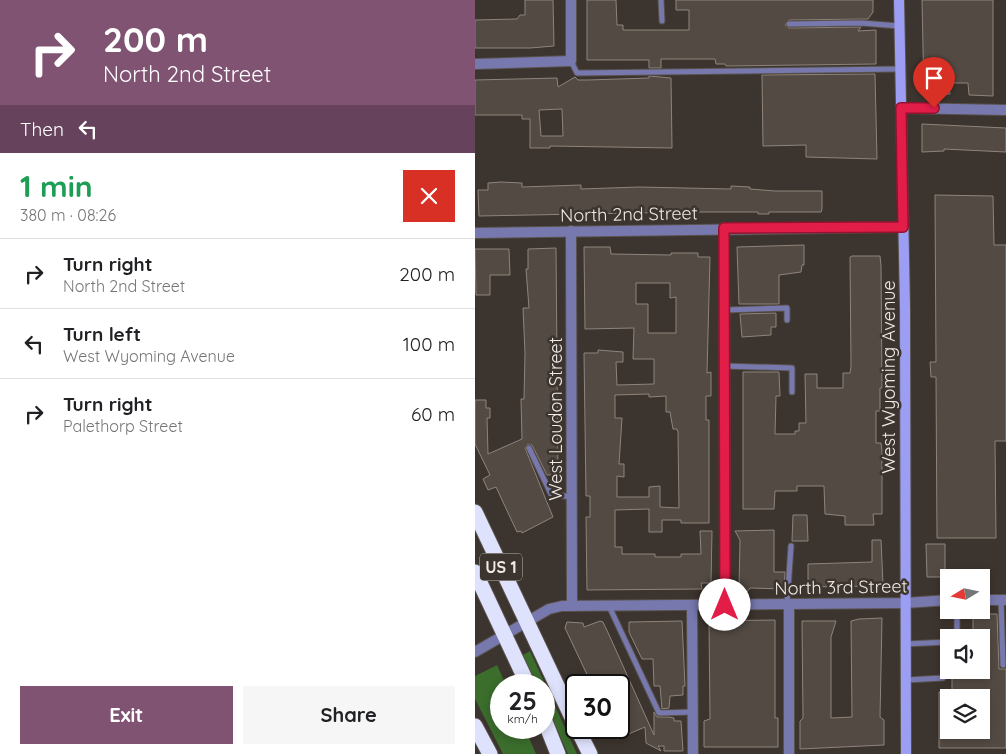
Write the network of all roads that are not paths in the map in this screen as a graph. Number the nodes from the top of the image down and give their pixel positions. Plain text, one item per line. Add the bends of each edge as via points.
1 (571, 0) edge
2 (661, 0) edge
3 (899, 0) edge
4 (661, 21) dead end
5 (789, 24) dead end
6 (899, 26) junction
7 (571, 61) junction
8 (475, 64) edge
9 (900, 69) junction
10 (901, 108) junction
11 (1006, 110) edge
12 (903, 227) junction
13 (724, 228) junction
14 (571, 231) junction
15 (475, 233) edge
16 (724, 310) junction
17 (787, 320) dead end
18 (724, 366) junction
19 (792, 392) dead end
20 (529, 448) dead end
21 (572, 497) junction
22 (475, 512) edge
23 (791, 546) dead end
24 (475, 572) edge
25 (990, 600) edge
26 (1004, 600) edge
27 (940, 601) edge
28 (905, 603) junction
29 (788, 604) junction
30 (692, 605) junction
31 (725, 605) junction
32 (572, 606) junction
33 (609, 606) junction
34 (527, 622) junction
35 (505, 636) junction
36 (940, 642) edge
37 (905, 644) junction
38 (475, 652) edge
39 (1003, 665) dead end
40 (523, 674) edge
41 (940, 678) edge
42 (905, 680) junction
43 (565, 702) edge
44 (693, 712) junction
45 (475, 726) edge
46 (552, 739) edge
47 (583, 739) edge
48 (490, 754) edge
49 (558, 754) edge
50 (590, 754) edge
51 (693, 754) edge
52 (789, 754) edge
53 (906, 754) edge

1 - 7 street
2 - 4 lane
3 - 6 street, West Wyoming Avenue
5 - 6 lane
6 - 9 street, West Wyoming Avenue
7 - 8 street
7 - 9 lane via 577,73
9 - 10 street, West Wyoming Avenue
10 - 11 street
10 - 12 street, West Wyoming Avenue
12 - 13 street, North 2nd Street
12 - 28 street, West Wyoming Avenue
13 - 14 street, North 2nd Street
13 - 16 street
14 - 15 street, North 2nd Street
14 - 21 street, West Loudon Street
16 - 17 lane via 787,308
16 - 18 street
18 - 19 lane via 792,368
18 - 31 street
20 - 21 lane via 551,494
21 - 32 street, West Loudon Street
22 - 34 highway, US 1
23 - 29 lane
24 - 35 highway, US 1
25 - 26 street
26 - 39 lane
27 - 28 street, North 3rd Street
28 - 29 street, North 3rd Street
28 - 37 street, West Wyoming Avenue
29 - 31 street, North 3rd Street
29 - 52 street
30 - 31 street, North 3rd Street
30 - 33 street, North 3rd Street
30 - 44 street
32 - 33 street, North 3rd Street
32 - 34 street, North 3rd Street via 549,609
33 - 44 lane via 659,713
34 - 35 street, North 3rd Street
34 - 43 highway, US 1
35 - 38 street, North 3rd Street
35 - 40 highway, US 1
36 - 37 lane
37 - 42 street, West Wyoming Avenue
41 - 42 lane
42 - 53 street, West Wyoming Avenue
44 - 51 street
45 - 48 highway
46 - 49 highway
47 - 50 highway, US 1

